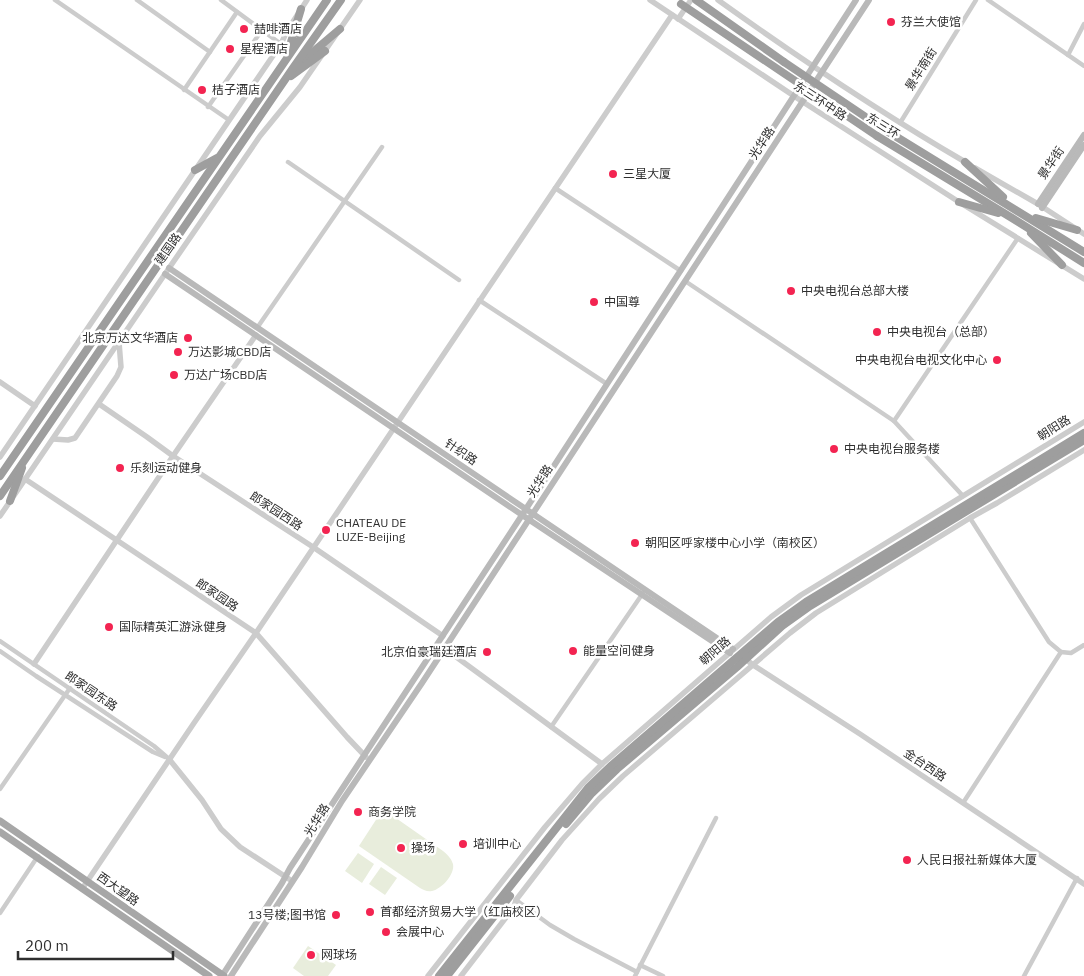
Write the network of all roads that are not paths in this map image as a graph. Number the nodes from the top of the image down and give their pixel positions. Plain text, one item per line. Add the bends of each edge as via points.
1 (55, 0) edge
2 (137, 0) edge
3 (221, 0) edge
4 (307, 0) edge
5 (327, 0) edge
6 (341, 0) edge
7 (360, 0) edge
8 (650, 0) edge
9 (674, 0) edge
10 (691, 0) edge
11 (696, 0) edge
12 (718, 0) edge
13 (856, 0) edge
14 (869, 0) edge
15 (976, 0) edge
16 (990, 0) edge
17 (301, 9) junction
18 (237, 12) junction
19 (672, 14) junction
20 (678, 18) junction
21 (1084, 24) edge
22 (1084, 28) edge
23 (340, 29) junction
24 (262, 30) junction
25 (281, 44) junction
26 (325, 51) junction
27 (210, 52) junction
28 (1069, 55) junction
29 (285, 61) junction
30 (1084, 65) edge
31 (812, 66) junction
32 (294, 68) junction
33 (822, 73) junction
34 (285, 80) junction
35 (184, 90) junction
36 (794, 96) junction
37 (803, 102) junction
38 (208, 106) junction
39 (229, 120) junction
40 (900, 123) junction
41 (1084, 135) edge
42 (1084, 145) edge
43 (382, 147) dead end
44 (219, 157) junction
45 (288, 162) dead end
46 (965, 162) junction
47 (195, 170) junction
48 (555, 188) junction
49 (344, 201) junction
50 (959, 202) junction
51 (1040, 206) junction
52 (1018, 210) junction
53 (1026, 215) junction
54 (1012, 218) junction
55 (1021, 223) junction
56 (1081, 232) edge
57 (1018, 238) junction
58 (1084, 252) edge
59 (1084, 263) edge
60 (1062, 265) junction
61 (167, 271) junction
62 (681, 271) junction
63 (1084, 279) edge
64 (459, 280) dead end
65 (685, 281) junction
66 (479, 300) junction
67 (257, 328) junction
68 (256, 335) junction
69 (119, 341) junction
70 (0, 382) edge
71 (607, 384) junction
72 (99, 404) junction
73 (36, 406) junction
74 (894, 421) junction
75 (1084, 422) edge
76 (395, 425) junction
77 (1084, 433) edge
78 (53, 439) junction
79 (1084, 440) edge
80 (1084, 450) edge
81 (15, 454) junction
82 (26, 456) junction
83 (173, 456) junction
84 (0, 458) edge
85 (0, 466) edge
86 (0, 476) edge
87 (26, 479) junction
88 (0, 496) edge
89 (963, 496) junction
90 (10, 501) junction
91 (527, 514) junction
92 (0, 516) edge
93 (970, 518) junction
94 (118, 541) junction
95 (313, 547) junction
96 (644, 592) junction
97 (256, 633) junction
98 (443, 636) junction
99 (0, 641) edge
100 (1084, 645) edge
101 (444, 648) junction
102 (0, 651) edge
103 (732, 651) junction
104 (1061, 652) junction
105 (741, 657) junction
106 (34, 664) junction
107 (753, 664) junction
108 (70, 688) junction
109 (65, 695) junction
110 (551, 727) junction
111 (367, 758) junction
112 (169, 759) junction
113 (602, 764) junction
114 (0, 789) edge
115 (590, 791) junction
116 (963, 803) junction
117 (716, 818) dead end
118 (0, 821) edge
119 (0, 832) edge
120 (42, 850) junction
121 (37, 858) junction
122 (285, 877) junction
123 (1077, 878) junction
124 (87, 881) junction
125 (292, 881) junction
126 (1084, 884) edge
127 (82, 889) junction
128 (516, 900) junction
129 (0, 913) edge
130 (640, 965) junction
131 (636, 974) edge
132 (209, 976) edge
133 (223, 976) edge
134 (231, 976) edge
135 (428, 976) edge
136 (439, 976) edge
137 (447, 976) edge
138 (461, 976) edge
139 (663, 976) edge
140 (1024, 976) edge

1 - 35 street
2 - 27 street
3 - 18 street
4 - 17 street, 建国路
5 - 29 highway, 建国路
6 - 32 highway, 建国路
7 - 23 street, 建国路
8 - 19 street, 东三环中路
9 - 54 highway, 东三环, bridge via 877,136
10 - 20 street
11 - 52 highway, 东三环, bridge via 882,128
12 - 31 street, 东三环中路
13 - 31 main road, 光华路
14 - 33 main road, 光华路
15 - 40 street, 景华南街
16 - 28 street
17 - 25 street, 建国路
17 - 29 highway
18 - 24 street
18 - 27 street
19 - 20 street, 东三环中路
19 - 48 street
20 - 36 street, 东三环中路
21 - 28 street
22 - 28 street
23 - 26 street, 建国路
23 - 32 highway
24 - 25 street
24 - 38 street
25 - 39 street, 建国路
26 - 34 highway
26 - 61 street, 建国路 via 260,136
27 - 35 street
28 - 30 street
29 - 44 highway, 建国路
31 - 33 street, 东三环中路
31 - 36 main road, 光华路
32 - 34 highway, 建国路
33 - 37 main road, 光华路
33 - 40 street, 东三环中路
34 - 82 highway, 建国路
35 - 38 street
36 - 37 street, 东三环中路
36 - 62 main road, 光华路
37 - 50 street, 东三环中路
37 - 65 main road, 光华路
38 - 39 street
39 - 47 street, 建国路
40 - 46 street, 东三环中路
41 - 51 main road, 景华街
42 - 51 main road, 景华街
43 - 49 street
44 - 47 highway
44 - 81 highway, 建国路
45 - 49 street
46 - 51 street, 东三环中路
46 - 52 highway
47 - 73 street, 建国路
48 - 62 street
48 - 66 street
49 - 64 street
49 - 67 street
50 - 54 highway
50 - 57 street, 东三环中路
51 - 56 street, 东三环中路
52 - 53 highway, 东三环
53 - 56 highway
53 - 58 highway, 东三环
54 - 55 highway, 东三环
55 - 59 highway, 东三环
55 - 60 highway
57 - 60 street, 东三环中路
57 - 74 street
60 - 63 street, 东三环中路
61 - 67 main road, 针织路
61 - 68 main road, 针织路
61 - 69 street, 建国路
62 - 71 main road, 光华路
65 - 74 street
65 - 91 main road, 光华路
66 - 71 street
66 - 76 street
67 - 76 main road, 针织路
68 - 76 main road, 针织路
68 - 83 street
69 - 72 street via 121,367
69 - 78 street, 建国路
70 - 73 street
71 - 91 main road, 光华路
72 - 78 street via 76,438
72 - 83 street, 郎家园西路
73 - 84 street, 建国路
74 - 89 street
75 - 89 street, 朝阳路
76 - 91 main road, 针织路
76 - 95 street
77 - 105 highway, 朝阳路 via 806,602 778,622
78 - 87 street, 建国路
79 - 105 highway, 朝阳路 via 810,606
80 - 93 street, 朝阳路
81 - 85 highway
81 - 86 highway, 建国路
82 - 88 highway, 建国路
82 - 90 highway
83 - 94 street
83 - 95 street, 郎家园西路
87 - 90 street, 建国路
87 - 94 street, 郎家园路
89 - 103 street, 朝阳路 via 801,595
90 - 92 street, 建国路
91 - 96 main road, 针织路
91 - 98 main road, 光华路
91 - 101 main road, 光华路
93 - 104 street via 1049,642
93 - 107 street, 朝阳路 via 816,613
94 - 97 street, 郎家园路
94 - 106 street
95 - 97 street
95 - 98 street, 郎家园西路
96 - 103 main road, 针织路
96 - 110 street
97 - 111 street, 郎家园路
97 - 112 street
98 - 111 main road, 光华路
99 - 106 street, 郎家园东路
100 - 104 street via 1071,653
101 - 110 street
101 - 111 main road, 光华路
102 - 109 street, 郎家园东路
103 - 105 street, 针织路
103 - 113 street, 朝阳路
104 - 116 street
105 - 107 street, 金台西路
105 - 115 highway, 朝阳路 via 612,765
106 - 108 street, 郎家园东路
107 - 115 street, 朝阳路 via 623,776
107 - 116 street, 金台西路
108 - 109 street
108 - 112 street, 郎家园东路
109 - 112 street, 郎家园东路
109 - 114 street
110 - 113 street
111 - 122 main road, 光华路
111 - 125 main road, 光华路
112 - 122 street, 郎家园东路 via 221,829 240,847
112 - 124 street
113 - 115 street, 朝阳路
115 - 128 street, 朝阳路 via 562,840
115 - 135 street, 朝阳路 via 545,827
115 - 136 highway, 朝阳路
115 - 137 highway, 朝阳路
116 - 123 street, 金台西路
117 - 130 street
118 - 120 main road, 西大望路
119 - 121 main road, 西大望路
120 - 121 street
120 - 124 main road, 西大望路
121 - 127 main road, 西大望路
121 - 129 street
122 - 125 street, 郎家园东路
122 - 133 main road, 光华路
123 - 126 street, 金台西路
123 - 140 street
124 - 127 street
124 - 133 main road, 西大望路
125 - 134 main road, 光华路
127 - 132 main road, 西大望路
128 - 131 street via 558,930
128 - 138 street, 朝阳路
130 - 131 street
130 - 139 street

